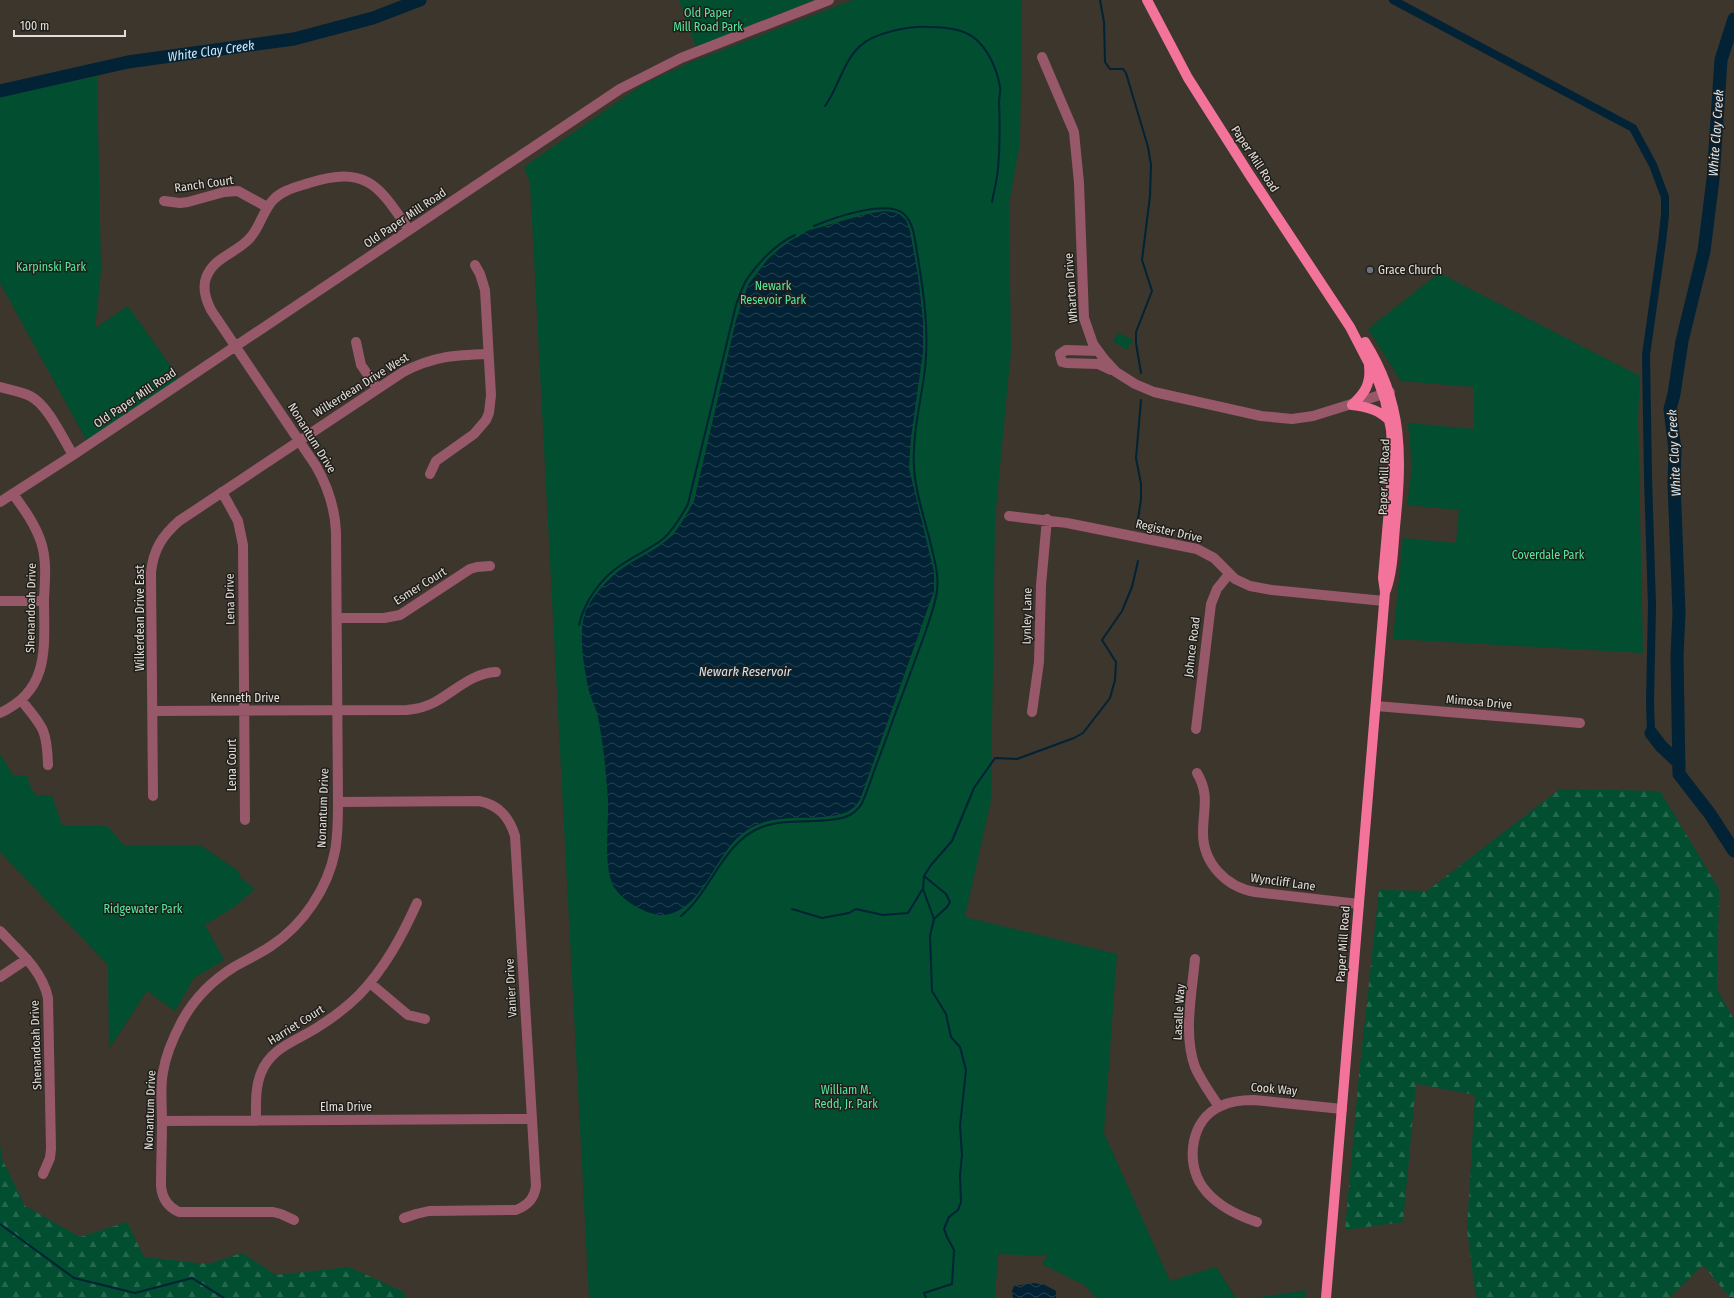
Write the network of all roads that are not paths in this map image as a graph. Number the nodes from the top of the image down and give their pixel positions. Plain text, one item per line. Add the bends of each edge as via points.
1 (829, 0) edge
2 (1148, 0) edge
3 (1042, 57) dead end
4 (164, 201) dead end
5 (267, 208) junction
6 (409, 230) junction
7 (475, 265) dead end
8 (1350, 327) junction
9 (356, 342) dead end
10 (236, 346) junction
11 (1098, 351) junction
12 (488, 354) junction
13 (1368, 360) junction
14 (1116, 372) junction
15 (0, 387) edge
16 (377, 388) junction
17 (1386, 393) junction
18 (1352, 405) junction
19 (1390, 421) junction
20 (299, 441) junction
21 (73, 455) junction
22 (430, 474) dead end
23 (222, 492) junction
24 (14, 494) junction
25 (0, 502) edge
26 (1009, 516) dead end
27 (1047, 520) junction
28 (490, 566) dead end
29 (1228, 574) junction
30 (1385, 597) junction
31 (0, 601) edge
32 (44, 601) junction
33 (337, 618) junction
34 (496, 672) dead end
35 (21, 700) junction
36 (1376, 706) junction
37 (338, 710) junction
38 (153, 711) junction
39 (245, 711) junction
40 (1032, 712) dead end
41 (0, 713) edge
42 (1580, 723) dead end
43 (1196, 729) dead end
44 (48, 765) dead end
45 (1197, 773) dead end
46 (153, 796) dead end
47 (338, 802) junction
48 (245, 820) dead end
49 (417, 903) dead end
50 (1359, 904) junction
51 (0, 931) edge
52 (27, 959) junction
53 (1195, 959) dead end
54 (0, 977) edge
55 (370, 983) junction
56 (425, 1019) dead end
57 (1219, 1106) junction
58 (1342, 1109) junction
59 (531, 1118) junction
60 (256, 1120) junction
61 (162, 1121) junction
62 (44, 1174) dead end
63 (404, 1218) dead end
64 (294, 1220) dead end
65 (1257, 1222) dead end
66 (1326, 1298) edge

1 - 6 street, Old Paper Mill Road via 681,58 631,82
2 - 8 main road, Paper Mill Road via 1180,64 1207,109
3 - 11 street, Wharton Drive via 1074,132 1079,183 1084,318
4 - 5 street, Ranch Court via 188,202 224,192 238,191
5 - 6 street via 274,199 288,190 333,177 350,177 367,182 381,192
5 - 10 street, Nonantum Drive via 248,241 219,260 208,271 205,280 205,296 211,310
6 - 10 street, Old Paper Mill Road
7 - 12 street via 485,290
8 - 13 main road, Paper Mill Road
8 - 17 main road, Paper Mill Road via 1358,331 1374,357
9 - 16 street via 361,365
10 - 20 street, Nonantum Drive
10 - 21 street, Old Paper Mill Road
11 - 14 street, Wharton Drive
11 - 14 street via 1066,350 1060,354 1060,358 1062,362 1098,364
12 - 16 street, Wilkerdean Drive West via 455,355 428,360
12 - 22 street via 490,405 486,420 474,434 436,460
13 - 17 main road, Paper Mill Road
13 - 18 main road via 1368,386
14 - 18 street, Wharton Drive via 1154,392 1261,416 1292,419
15 - 21 street via 36,399
16 - 20 street, Wilkerdean Drive West
17 - 18 street, Wharton Drive
17 - 19 main road, Paper Mill Road
17 - 30 main road, Paper Mill Road via 1398,429 1400,463 1390,578
18 - 19 main road via 1372,408
19 - 30 main road, Paper Mill Road via 1393,463 1383,578
20 - 23 street, Wilkerdean Drive East
20 - 33 street, Nonantum Drive via 328,489 334,510
21 - 24 street, Old Paper Mill Road
23 - 38 street, Wilkerdean Drive East via 171,528 159,543 155,553 151,573
23 - 39 street, Lena Drive via 235,515 242,537
24 - 25 street, Old Paper Mill Road
24 - 32 street, Shenandoah Drive via 40,541 45,565
26 - 27 street, Register Drive
27 - 29 street, Register Drive via 1197,549 1214,558
27 - 40 street, Lynley Lane via 1041,585 1039,662
28 - 33 street, Esmer Court via 470,569 400,615 384,618
29 - 30 street, Register Drive via 1250,586 1260,588
29 - 43 street, Johnce Road via 1217,588 1211,604
30 - 36 main road, Paper Mill Road
31 - 32 street
32 - 35 street, Shenandoah Drive via 45,644 42,666 33,686
33 - 37 street, Nonantum Drive
34 - 37 street, Kenneth Drive via 474,676 434,703 418,709
35 - 41 street, Shenandoah Drive
35 - 44 street via 45,732
36 - 42 street, Mimosa Drive
36 - 50 main road, Paper Mill Road
37 - 39 street, Kenneth Drive
37 - 47 street, Nonantum Drive
38 - 39 street, Kenneth Drive
38 - 46 street, Wilkerdean Drive East
39 - 48 street, Lena Court
45 - 50 street, Wyncliff Lane via 1205,793 1203,831 1207,856 1230,884 1255,892
47 - 59 street, Vanier Drive via 479,801 500,810 509,821 516,845
47 - 61 street, Nonantum Drive via 335,852 325,881 311,907 283,938 216,980 197,999 182,1020 163,1071
49 - 55 street, Harriet Court via 401,938
50 - 58 main road, Paper Mill Road
51 - 52 street, Shenandoah Drive
52 - 54 street
52 - 62 street, Shenandoah Drive via 42,979 49,1007 51,1149
53 - 57 street, Lasalle Way via 1189,1030 1190,1049 1196,1068
55 - 56 street via 408,1015
55 - 60 street, Harriet Court via 335,1015 270,1057 257,1083
57 - 58 street, Cook Way via 1241,1100 1254,1100
57 - 65 street, Cook Way via 1203,1122 1194,1138 1194,1170 1202,1187 1217,1203
58 - 66 main road, Paper Mill Road
59 - 60 street, Elma Drive
59 - 63 street, Vanier Drive via 536,1186 528,1204 516,1210 429,1211
60 - 61 street, Elma Drive
61 - 64 street, Nonantum Drive via 161,1186 165,1201 173,1209 185,1213 273,1212

